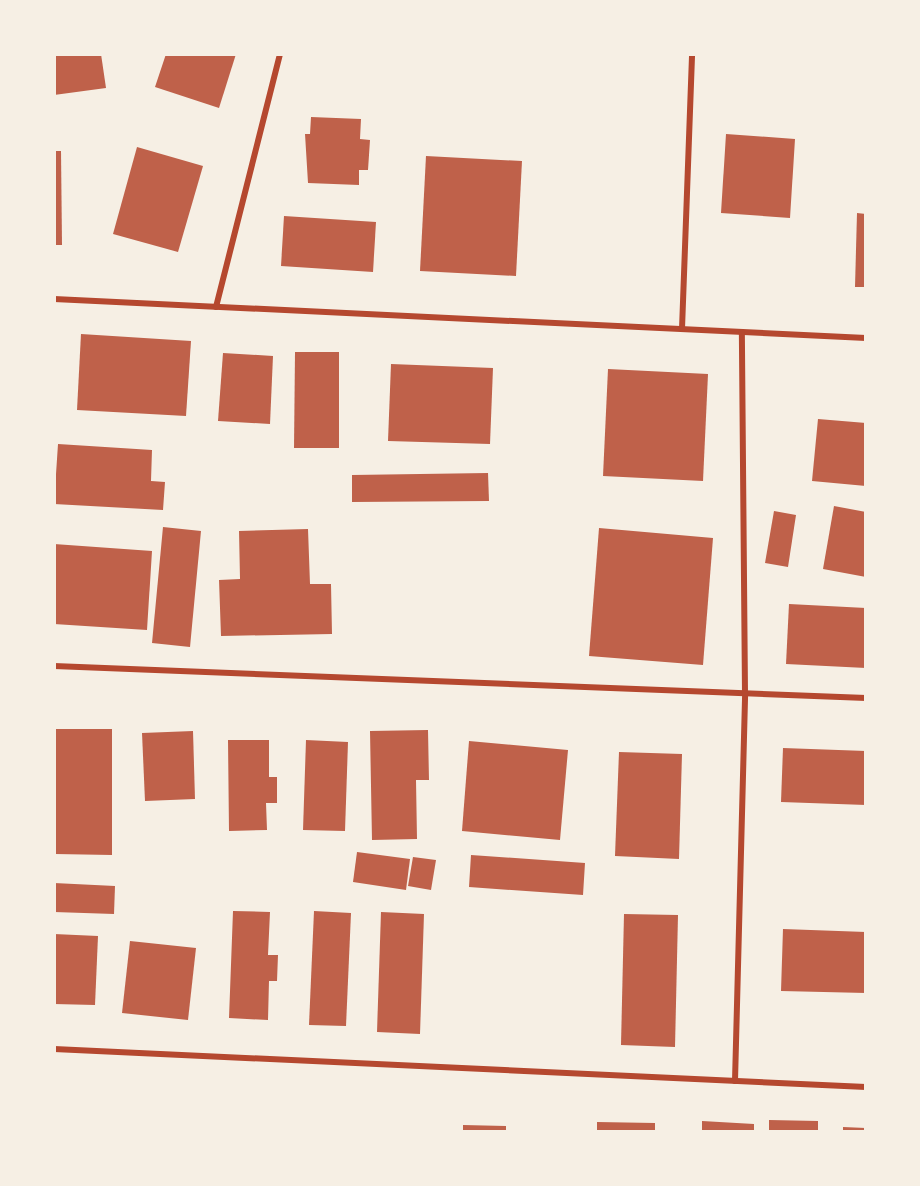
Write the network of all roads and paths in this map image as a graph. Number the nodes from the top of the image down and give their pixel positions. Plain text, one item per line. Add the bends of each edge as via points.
1 (280, 54) edge
2 (692, 54) edge
3 (54, 299) edge
4 (216, 307) junction
5 (682, 329) junction
6 (742, 332) junction
7 (866, 339) edge
8 (54, 666) edge
9 (745, 693) junction
10 (866, 698) edge
11 (54, 1049) edge
12 (735, 1081) junction
13 (866, 1087) edge

1 - 4 street
2 - 5 street
3 - 4 street
4 - 5 street
5 - 6 street
6 - 7 street
6 - 9 street
8 - 9 street
9 - 10 street
9 - 12 street
11 - 12 street
12 - 13 street

